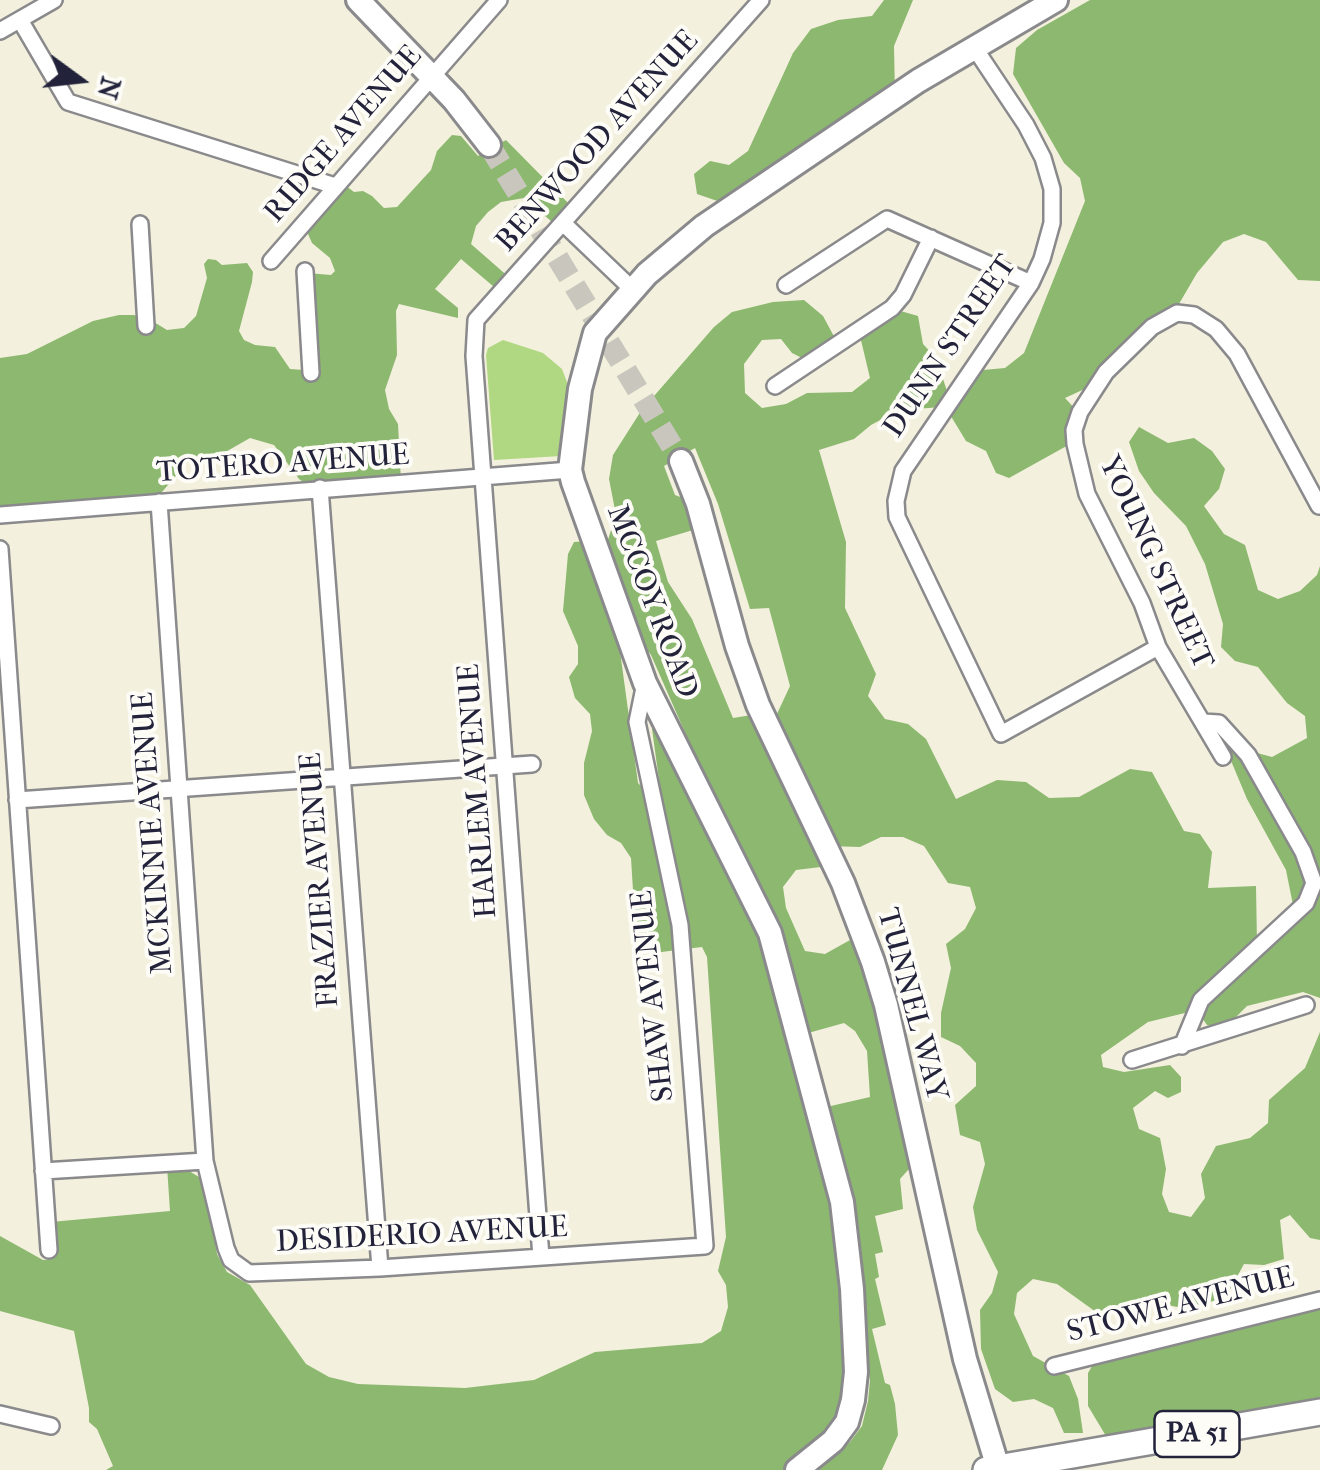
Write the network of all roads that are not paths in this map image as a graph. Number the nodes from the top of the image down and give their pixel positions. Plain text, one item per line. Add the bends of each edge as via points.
1 (54, 0) edge
2 (358, 0) edge
3 (499, 0) edge
4 (760, 0) edge
5 (1056, 0) edge
6 (20, 20) junction
7 (0, 31) edge
8 (974, 47) junction
9 (432, 76) junction
10 (489, 145) tunnel mouth
11 (335, 186) junction
12 (563, 223) junction
13 (140, 224) dead end
14 (931, 238) junction
15 (270, 261) dead end
16 (305, 271) dead end
17 (1030, 283) junction
18 (786, 285) dead end
19 (632, 289) junction
20 (476, 320) joint
21 (146, 326) dead end
22 (311, 372) dead end
23 (775, 386) dead end
24 (681, 460) tunnel mouth
25 (570, 470) junction
26 (483, 478) junction
27 (320, 488) junction
28 (159, 502) junction
29 (1320, 506) edge
30 (0, 515) edge
31 (0, 549) edge
32 (2, 592) edge
33 (1158, 647) junction
34 (645, 683) junction
35 (1203, 722) junction
36 (1223, 757) dead end
37 (532, 764) dead end
38 (504, 766) junction
39 (341, 778) junction
40 (178, 789) junction
41 (17, 800) junction
42 (1306, 1006) dead end
43 (1182, 1046) junction
44 (1132, 1060) dead end
45 (205, 1161) junction
46 (43, 1171) junction
47 (704, 1246) joint
48 (48, 1250) dead end
49 (542, 1257) junction
50 (380, 1268) junction
51 (1320, 1300) edge
52 (1054, 1366) dead end
53 (1320, 1412) edge
54 (0, 1414) edge
55 (51, 1426) dead end
56 (992, 1469) edge
57 (797, 1470) edge

1 - 6 street
2 - 9 street
3 - 9 street, RIDGE AVENUE
4 - 12 street, BENWOOD AVENUE
5 - 8 street, MCCOY ROAD
6 - 7 street
6 - 11 street via 68,102
8 - 17 street, DUNN STREET via 1026,125 1048,172 1052,223
8 - 19 street, MCCOY ROAD via 704,226
9 - 10 street
9 - 11 street, RIDGE AVENUE
11 - 15 street, RIDGE AVENUE
12 - 19 street
12 - 20 street, BENWOOD AVENUE
13 - 21 street
14 - 17 street
14 - 18 street via 887,219
14 - 23 street via 892,308
16 - 22 street
17 - 33 street, DUNN STREET via 910,457 896,501 902,533 1001,734
19 - 25 street, MCCOY ROAD via 591,345
20 - 26 street, HARLEM AVENUE
24 - 56 street, TUNNEL WAY via 758,705 873,962
25 - 26 street, TOTERO AVENUE
25 - 34 street, MCCOY ROAD
26 - 27 street, TOTERO AVENUE
26 - 38 street, HARLEM AVENUE
27 - 28 street, TOTERO AVENUE
27 - 39 street, FRAZIER AVENUE
28 - 30 street, TOTERO AVENUE
28 - 40 street, MCKINNIE AVENUE
29 - 33 street, YOUNG STREET via 1237,354 1216,329 1186,313 1160,320 1117,360 1086,400 1074,430 1082,480
31 - 32 street
32 - 41 street
33 - 35 street, YOUNG STREET
34 - 47 street, SHAW AVENUE via 638,722 680,925
34 - 57 street, MCCOY ROAD via 770,933 842,1202 852,1288 853,1400 833,1442
35 - 36 street, YOUNG STREET
35 - 43 street via 1219,723 1248,756 1314,883 1306,903 1202,1000
37 - 38 street
38 - 39 street
38 - 49 street, HARLEM AVENUE
39 - 40 street
39 - 50 street, FRAZIER AVENUE
40 - 41 street
40 - 45 street, MCKINNIE AVENUE
41 - 46 street
42 - 43 street
43 - 44 street
45 - 46 street
45 - 50 street, DESIDERIO AVENUE via 226,1248 238,1268
46 - 48 street
47 - 49 street, DESIDERIO AVENUE
49 - 50 street, DESIDERIO AVENUE
51 - 52 street, STOWE AVENUE
53 - 56 main road, PA 51
54 - 55 street

